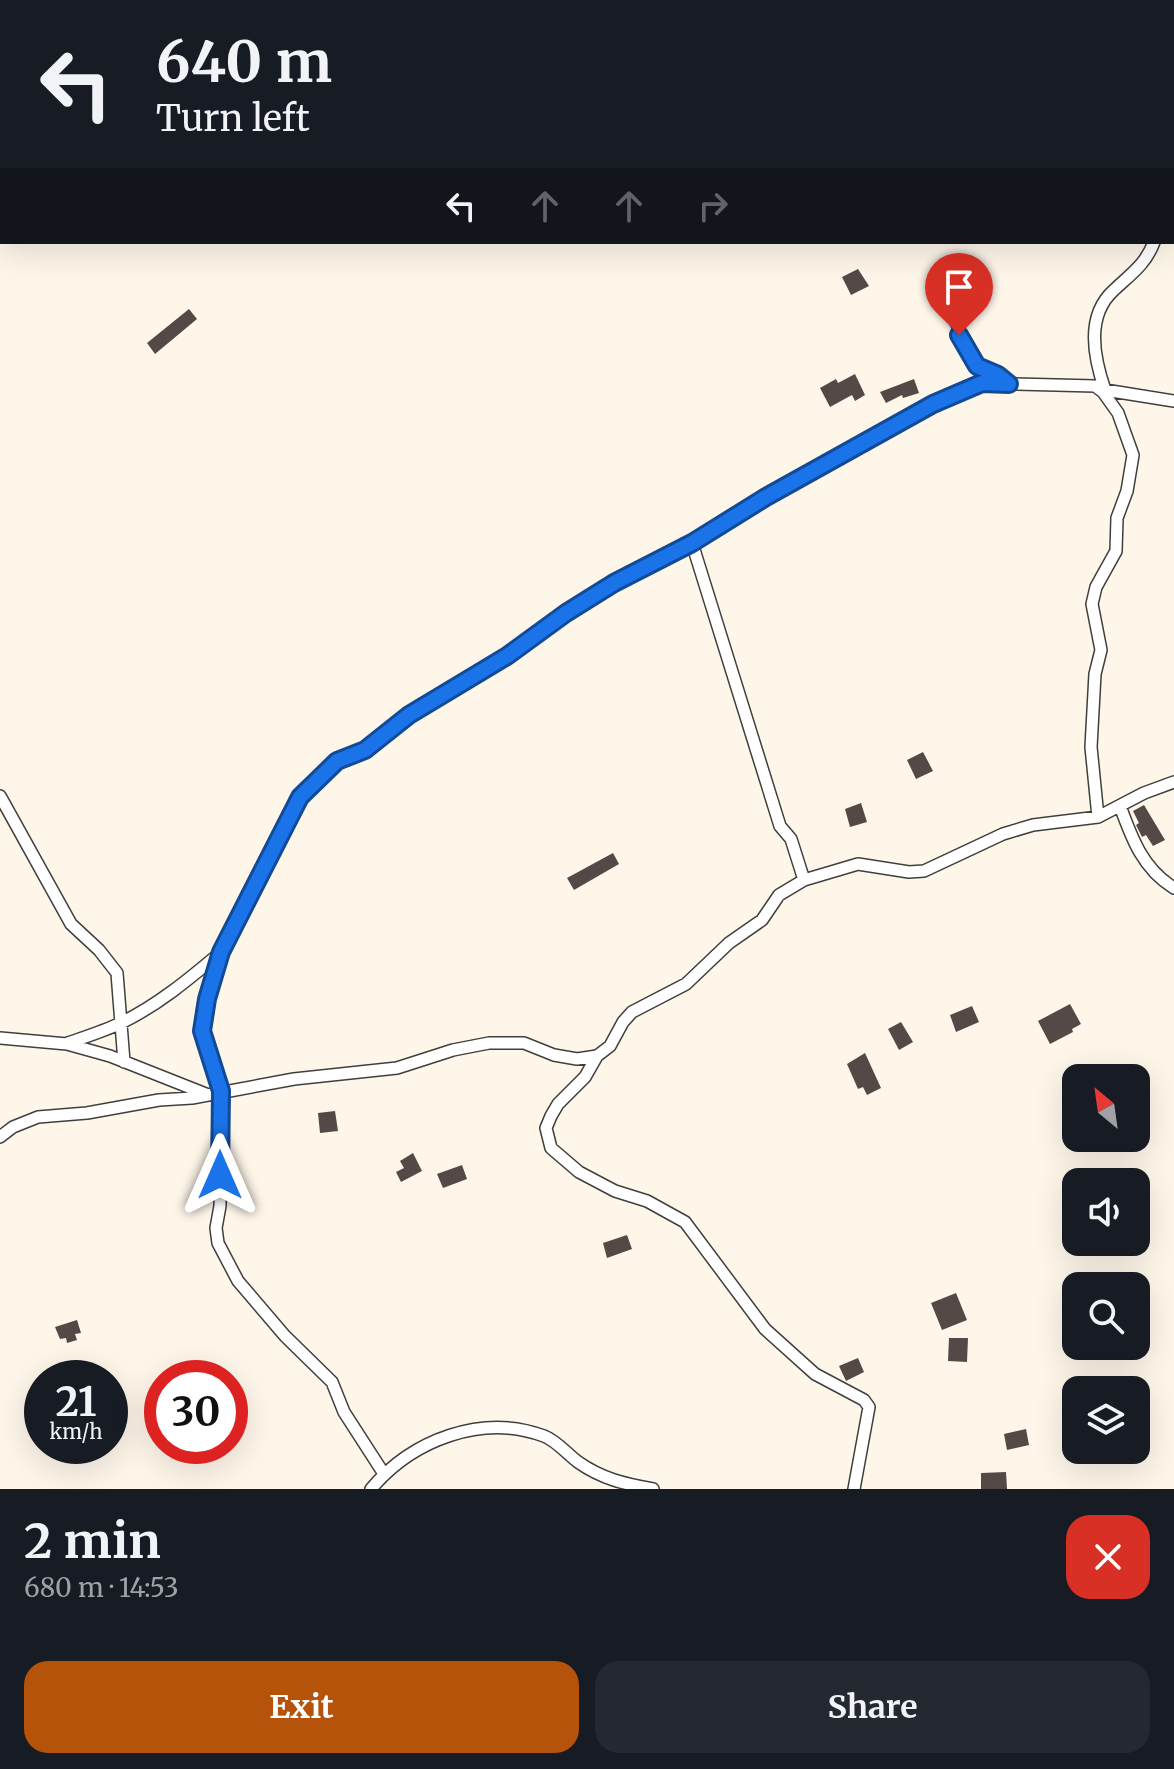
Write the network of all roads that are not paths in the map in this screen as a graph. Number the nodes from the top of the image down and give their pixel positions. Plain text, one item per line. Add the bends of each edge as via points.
1 (1153, 244) edge
2 (942, 303) dead end
3 (1009, 384) junction
4 (1104, 391) junction
5 (1174, 401) edge
6 (692, 543) junction
7 (1174, 782) edge
8 (0, 796) edge
9 (1120, 806) junction
10 (1098, 817) junction
11 (804, 880) junction
12 (1174, 888) edge
13 (221, 952) junction
14 (120, 1024) junction
15 (0, 1038) edge
16 (67, 1044) junction
17 (597, 1056) junction
18 (124, 1062) junction
19 (221, 1091) junction
20 (208, 1094) junction
21 (0, 1137) edge
22 (384, 1474) junction
23 (371, 1489) edge
24 (653, 1489) edge
25 (854, 1489) edge

1 - 4 street via 1141,266 1111,292 1098,314 1096,364
2 - 3 lane via 974,362
3 - 4 street via 1095,386
3 - 6 street via 982,383 933,404
4 - 5 street
4 - 10 street via 1133,455 1117,518 1116,551 1092,604 1101,650 1091,747
6 - 11 street via 780,826 791,839
6 - 13 street via 614,583 409,715 365,750 337,761 300,797
7 - 9 street
8 - 14 street via 71,924 117,973
9 - 10 street
9 - 12 street via 1135,847 1152,871
10 - 11 street via 1003,834 924,871 858,864
11 - 17 street via 779,895 762,920 686,984 632,1012
13 - 14 street via 161,1000
13 - 19 street via 202,1031
14 - 16 street
14 - 18 street
15 - 16 street
16 - 18 street
17 - 19 street via 577,1059 524,1043 489,1043 397,1068
17 - 25 street via 551,1116 546,1128 551,1148 579,1172 685,1222 765,1329 815,1374 864,1400 869,1407
18 - 20 street
19 - 20 street
19 - 22 street via 218,1243 238,1281 332,1382 344,1412
20 - 21 street via 38,1117
22 - 23 street
22 - 24 street via 439,1438 485,1427 542,1435 596,1474

